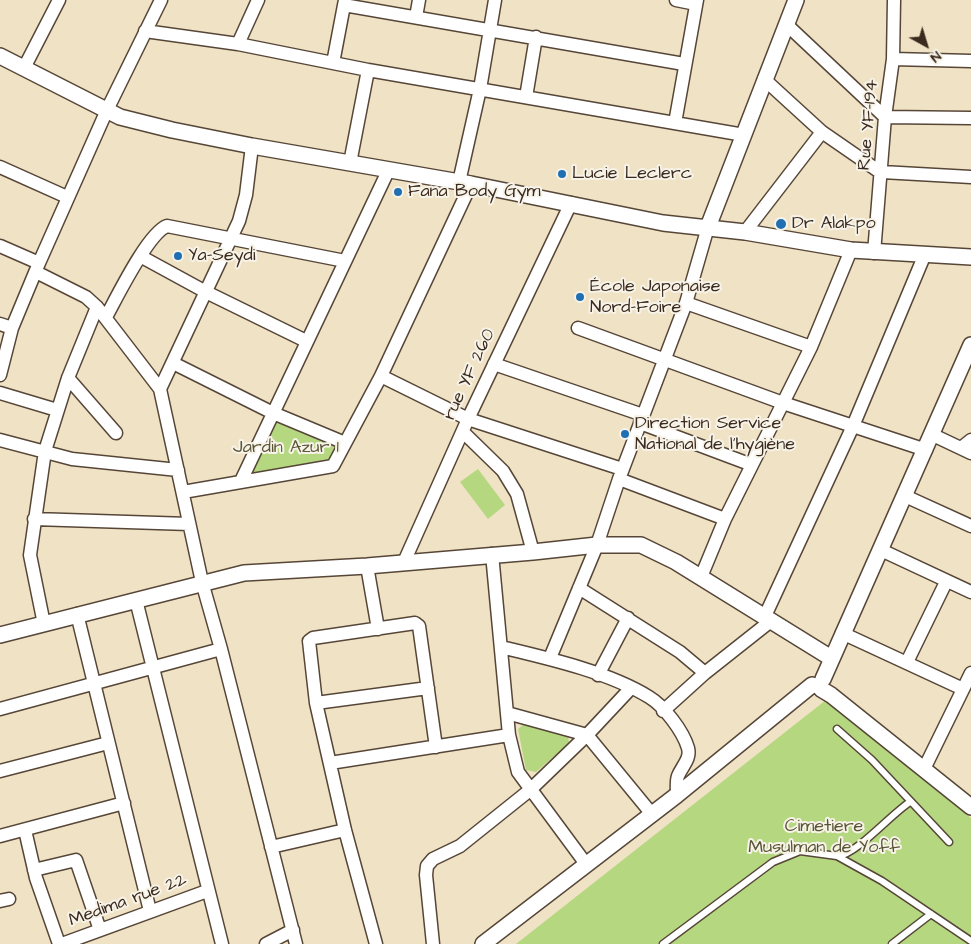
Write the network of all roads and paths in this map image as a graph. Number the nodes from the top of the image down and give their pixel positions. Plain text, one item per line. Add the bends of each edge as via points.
1 (59, 0) edge
2 (161, 0) edge
3 (258, 0) edge
4 (419, 0) edge
5 (495, 0) edge
6 (676, 0) edge
7 (796, 0) edge
8 (894, 0) edge
9 (696, 2) edge
10 (345, 3) edge
11 (416, 17) junction
12 (786, 24) junction
13 (491, 29) junction
14 (145, 31) junction
15 (536, 37) junction
16 (238, 44) junction
17 (0, 56) edge
18 (893, 59) junction
19 (971, 61) edge
20 (333, 63) junction
21 (684, 64) junction
22 (24, 68) junction
23 (368, 70) junction
24 (764, 80) junction
25 (480, 89) junction
26 (526, 97) junction
27 (107, 110) junction
28 (886, 116) junction
29 (971, 118) edge
30 (675, 123) junction
31 (822, 132) junction
32 (744, 135) junction
33 (252, 146) junction
34 (350, 163) junction
35 (0, 167) edge
36 (389, 169) junction
37 (882, 172) junction
38 (971, 177) edge
39 (465, 183) junction
40 (67, 197) junction
41 (570, 203) junction
42 (708, 227) junction
43 (745, 232) junction
44 (232, 239) junction
45 (0, 246) edge
46 (852, 250) junction
47 (874, 253) junction
48 (925, 254) junction
49 (140, 256) junction
50 (971, 257) edge
51 (345, 261) junction
52 (37, 268) junction
53 (206, 292) junction
54 (686, 304) junction
55 (97, 307) junction
56 (106, 317) junction
57 (6, 326) edge
58 (578, 328) dead end
59 (306, 341) junction
60 (971, 345) edge
61 (812, 347) junction
62 (664, 360) junction
63 (173, 363) junction
64 (494, 364) junction
65 (0, 375) edge
66 (381, 376) junction
67 (68, 378) junction
68 (160, 389) junction
69 (0, 393) edge
70 (784, 403) junction
71 (58, 410) junction
72 (273, 413) junction
73 (468, 418) junction
74 (642, 419) junction
75 (853, 426) junction
76 (463, 432) junction
77 (116, 433) dead end
78 (933, 435) junction
79 (0, 440) edge
80 (345, 443) junction
81 (968, 447) edge
82 (926, 450) junction
83 (45, 451) junction
84 (752, 464) junction
85 (178, 470) junction
86 (620, 474) junction
87 (242, 481) junction
88 (182, 492) junction
89 (905, 496) junction
90 (34, 519) junction
91 (725, 519) junction
92 (189, 524) junction
93 (971, 526) edge
94 (597, 545) junction
95 (881, 550) junction
96 (533, 552) junction
97 (492, 554) junction
98 (404, 562) junction
99 (367, 566) junction
100 (701, 577) junction
101 (202, 582) junction
102 (946, 582) junction
103 (579, 588) junction
104 (971, 592) edge
105 (136, 600) junction
106 (76, 614) junction
107 (628, 618) junction
108 (768, 618) junction
109 (44, 624) junction
110 (378, 629) junction
111 (842, 633) junction
112 (0, 635) edge
113 (501, 646) junction
114 (221, 649) junction
115 (550, 658) junction
116 (907, 662) junction
117 (154, 668) junction
118 (705, 673) junction
119 (971, 673) edge
120 (598, 675) junction
121 (823, 680) junction
122 (95, 685) junction
123 (428, 688) junction
124 (631, 688) junction
125 (963, 689) junction
126 (316, 703) junction
127 (0, 709) edge
128 (663, 710) junction
129 (507, 713) junction
130 (837, 729) dead end
131 (509, 735) junction
132 (587, 735) junction
133 (108, 743) junction
134 (436, 747) junction
135 (330, 763) junction
136 (924, 769) junction
137 (0, 771) edge
138 (530, 790) junction
139 (677, 794) junction
140 (910, 802) junction
141 (124, 803) junction
142 (971, 807) edge
143 (651, 814) junction
144 (25, 830) junction
145 (345, 830) junction
146 (0, 836) edge
147 (949, 842) dead end
148 (271, 847) junction
149 (837, 856) junction
150 (586, 864) junction
151 (34, 870) junction
152 (207, 892) junction
153 (150, 911) junction
154 (931, 914) junction
155 (100, 930) junction
156 (293, 930) junction
157 (971, 941) edge
158 (61, 944) edge
159 (222, 944) edge
160 (266, 944) edge
161 (296, 944) edge
162 (376, 944) edge
163 (433, 944) edge
164 (483, 944) edge
165 (663, 944) edge
166 (892, 944) edge

1 - 22 street
2 - 14 street
3 - 16 street
4 - 11 street
5 - 13 street
6 - 9 street
7 - 12 street
8 - 18 street, Rue YF-194
9 - 21 street
10 - 11 street
10 - 20 street
11 - 13 street
12 - 24 street
12 - 28 street
13 - 15 street
13 - 25 street
14 - 16 street
14 - 27 street
15 - 21 street
15 - 26 street
16 - 20 street
17 - 22 street
18 - 19 street
18 - 28 street, Rue YF-194
20 - 23 street
21 - 30 street
22 - 27 street
23 - 25 street
23 - 34 street
24 - 31 street
24 - 32 street
25 - 26 street
25 - 39 street
26 - 30 street
27 - 33 street via 134,121
27 - 40 street
28 - 29 street
28 - 37 street, Rue YF-194
30 - 32 street
31 - 37 street
31 - 43 street
32 - 42 street
33 - 34 street
33 - 44 street via 246,195
34 - 36 street
35 - 40 street
36 - 39 street
36 - 51 street
37 - 38 street
37 - 47 street, Rue YF-194
39 - 41 street
39 - 66 street
40 - 52 street
41 - 42 street via 663,223
41 - 64 street, rue YF 260
42 - 43 street
42 - 54 street
43 - 46 street
44 - 49 street via 167,226 158,232
44 - 51 street
44 - 53 street
45 - 52 street
46 - 47 street
46 - 61 street
47 - 48 street
48 - 50 street
48 - 75 street
49 - 53 street
49 - 56 street
51 - 59 street
52 - 55 street
52 - 57 street
53 - 59 street
53 - 63 street
54 - 61 street
54 - 62 street
55 - 56 street
55 - 67 street
56 - 68 street
57 - 65 street
58 - 62 street
59 - 72 street
60 - 78 street
61 - 70 street
62 - 70 street
62 - 74 street
63 - 68 street
63 - 72 street
64 - 73 street, rue YF 260
64 - 74 street
66 - 73 street
66 - 80 street
67 - 71 street
67 - 77 street
68 - 85 street
69 - 71 street
70 - 75 street
70 - 84 street
71 - 83 street
72 - 80 street
72 - 87 street
73 - 76 street, rue YF 260
73 - 86 street
74 - 84 street
74 - 86 street
75 - 82 street
75 - 108 street
76 - 96 street via 503,471 517,494
76 - 98 street, rue YF 260
78 - 81 street
78 - 82 street
79 - 83 street
80 - 87 street via 336,463 329,469
82 - 89 street
83 - 85 street via 97,463
83 - 90 street
84 - 91 street
85 - 88 street
86 - 91 street
86 - 94 street
87 - 88 street
88 - 92 street
89 - 93 street
89 - 95 street
90 - 92 street
90 - 109 street via 31,567
91 - 100 street
92 - 101 street
94 - 96 street
94 - 100 street via 630,544 650,548
94 - 103 street
95 - 102 street
95 - 111 street
96 - 97 street
97 - 98 street
97 - 113 street
98 - 99 street
99 - 101 street via 244,573
99 - 110 street
100 - 108 street
101 - 105 street
101 - 114 street
102 - 104 street
102 - 116 street
103 - 107 street
103 - 115 street
105 - 106 street
105 - 117 street
106 - 109 street
106 - 122 street
107 - 118 street via 680,652
107 - 120 street
108 - 118 street
108 - 121 street
109 - 112 street
110 - 123 street via 415,623 419,626
110 - 126 street via 309,640
111 - 116 street
111 - 121 street
113 - 115 street
113 - 129 street
114 - 117 street
114 - 148 street
115 - 120 street
116 - 125 street
117 - 122 street
117 - 152 street
118 - 128 street
119 - 125 street
120 - 124 street
121 - 136 street
121 - 139 street
122 - 127 street
122 - 133 street
123 - 126 street
123 - 134 street
124 - 128 street via 650,698
124 - 132 street
125 - 136 street
126 - 135 street
128 - 139 street via 688,749 687,761 678,777
129 - 131 street
129 - 132 street
130 - 140 lane via 872,760
131 - 134 street
131 - 138 street via 518,772
132 - 138 street
132 - 143 street
133 - 137 street
133 - 141 street
134 - 135 street
135 - 145 street
136 - 142 street
138 - 150 street
138 - 163 street via 460,846 433,858 427,866
139 - 143 street
140 - 147 lane
140 - 149 lane via 850,852
141 - 144 street
141 - 153 street
143 - 150 street
144 - 146 street
144 - 151 street
145 - 148 street
145 - 162 street
148 - 156 street
149 - 154 lane via 882,880
149 - 165 lane via 800,851 773,862
150 - 164 street
151 - 155 street via 72,860 78,862
151 - 158 street
152 - 153 street, Medima rue 22
152 - 159 street
153 - 155 street, Medima rue 22
154 - 157 lane
154 - 166 lane
155 - 158 street, Medima rue 22
156 - 160 street
156 - 161 street

